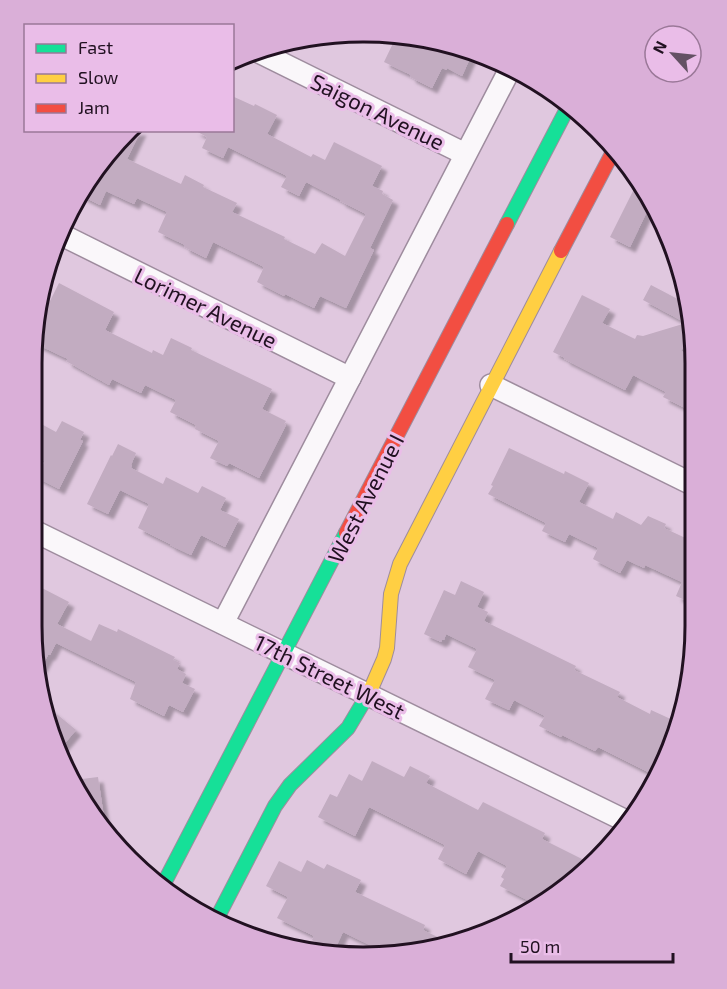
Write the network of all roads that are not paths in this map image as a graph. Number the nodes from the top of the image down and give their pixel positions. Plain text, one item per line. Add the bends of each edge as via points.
1 (268, 57) edge
2 (507, 75) edge
3 (565, 113) edge
4 (465, 154) junction
5 (610, 158) edge
6 (67, 238) edge
7 (350, 378) junction
8 (491, 386) junction
9 (685, 481) edge
10 (42, 535) edge
11 (223, 623) junction
12 (284, 653) junction
13 (368, 695) junction
14 (621, 818) edge
15 (166, 879) edge
16 (220, 913) edge

1 - 4 street, Saigon Avenue
2 - 4 street
3 - 12 street, West Avenue I
4 - 7 street
5 - 8 street
6 - 7 street, Lorimer Avenue
7 - 11 street
8 - 9 street
8 - 13 street via 400,564 391,594 387,648
10 - 11 street, 17th Street West
11 - 12 street, 17th Street West
12 - 13 street, 17th Street West
12 - 15 street, West Avenue I
13 - 14 street, 17th Street West
13 - 16 street via 340,738 290,785 275,806

